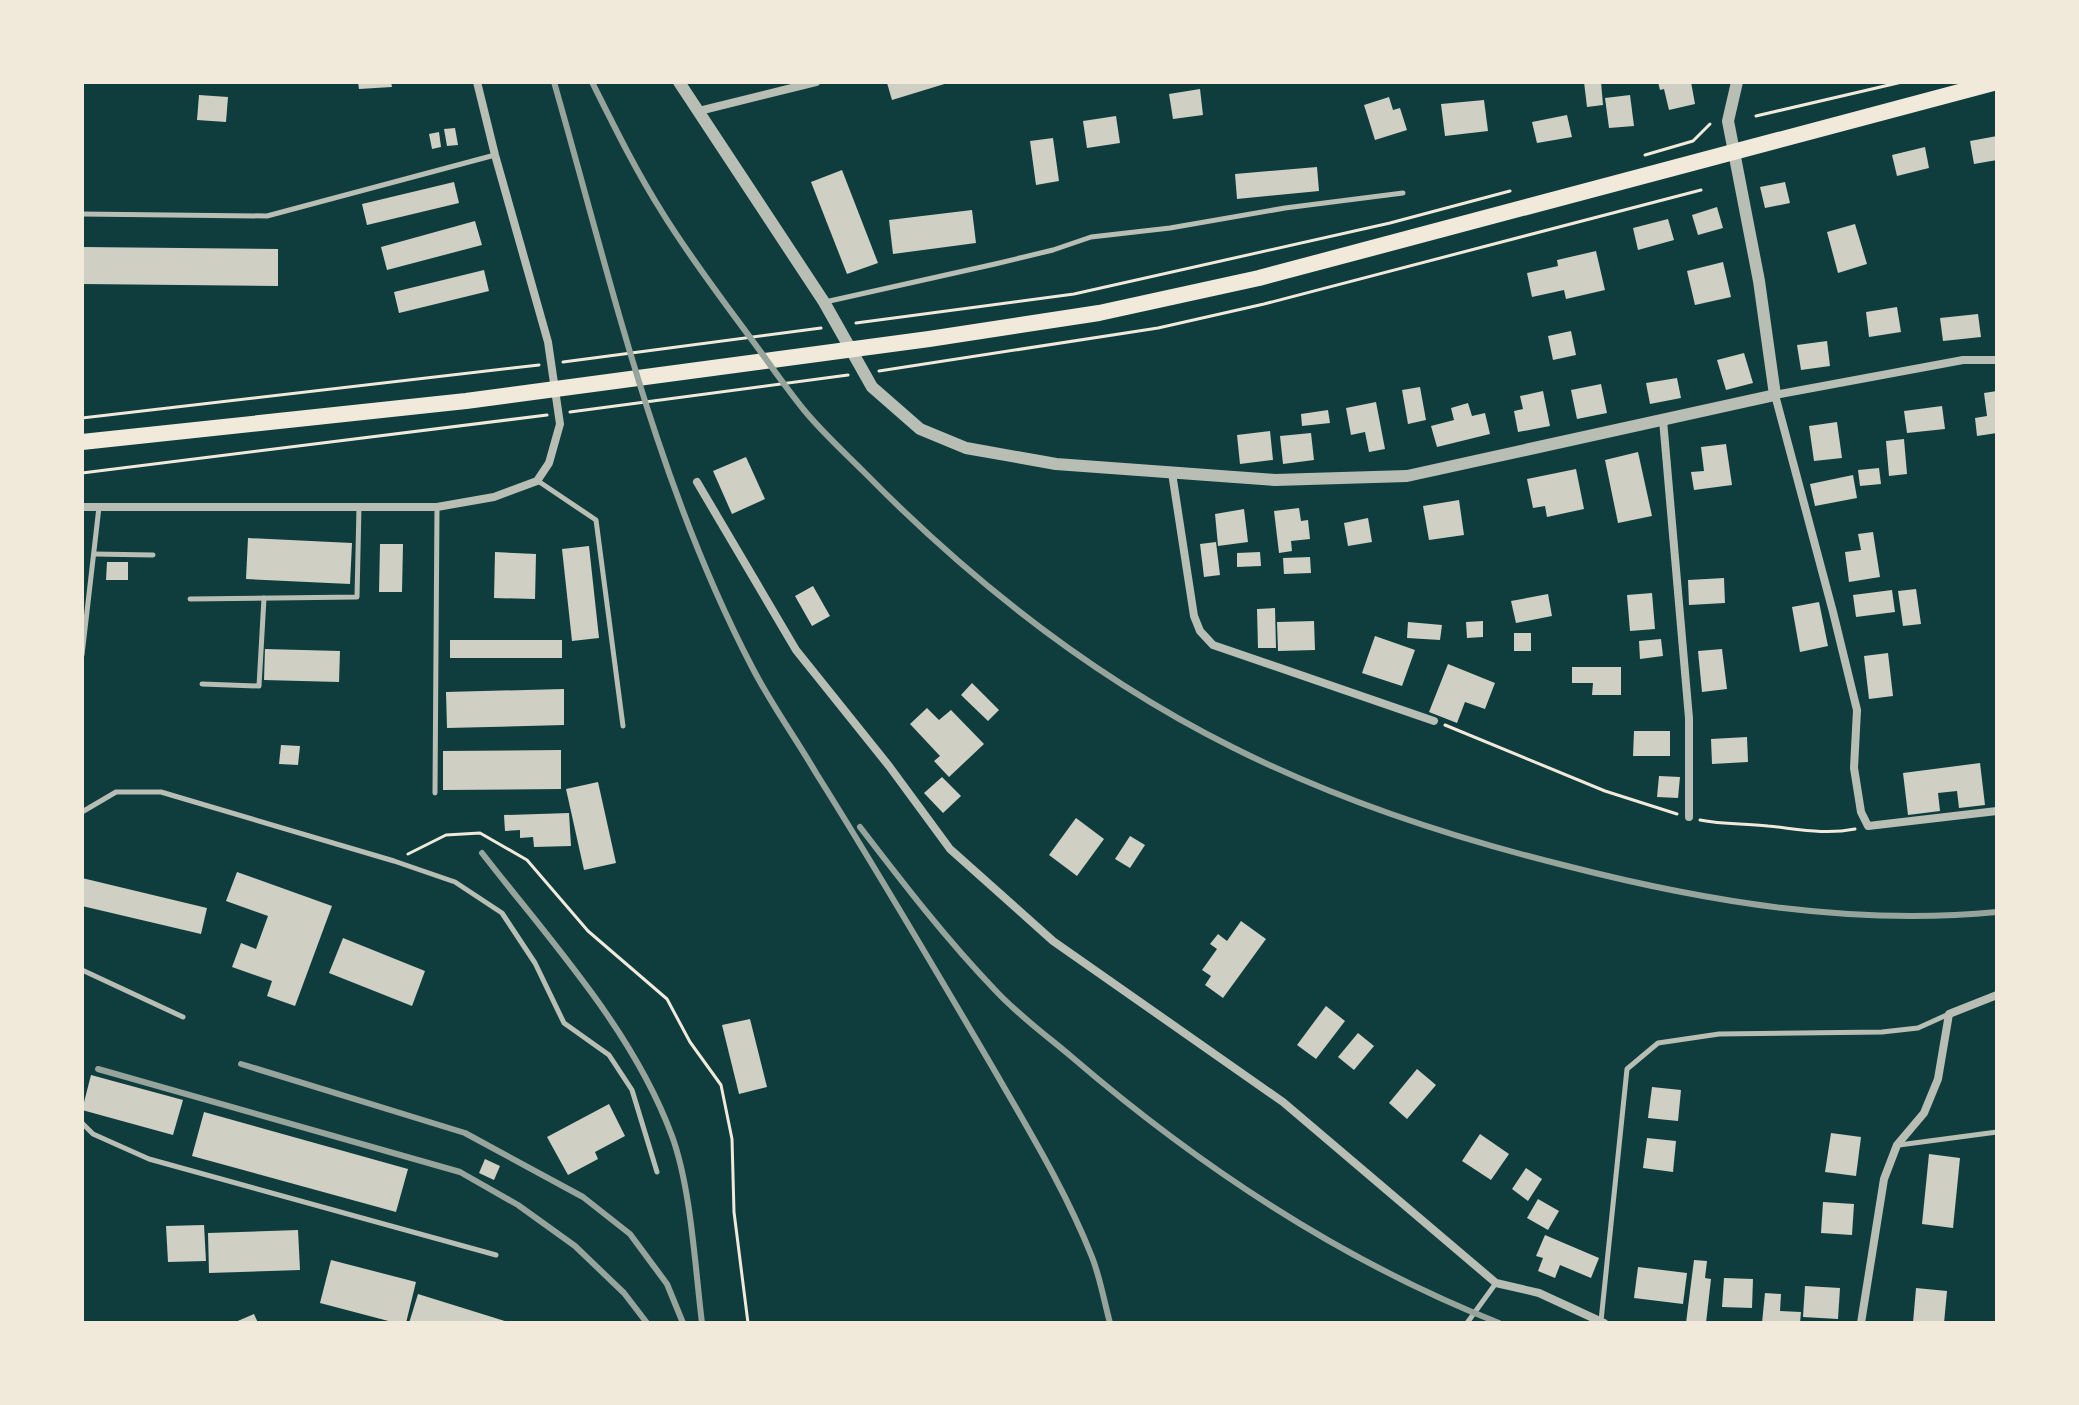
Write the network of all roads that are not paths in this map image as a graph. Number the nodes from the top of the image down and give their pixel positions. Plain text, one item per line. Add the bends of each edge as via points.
1 (477, 82) edge
2 (679, 82) edge
3 (816, 82) edge
4 (1737, 82) edge
5 (1997, 82) edge
6 (699, 111) junction
7 (1735, 152) junction
8 (495, 155) junction
9 (1403, 193) dead end
10 (82, 214) edge
11 (824, 302) junction
12 (1997, 360) edge
13 (1775, 395) junction
14 (1663, 420) junction
15 (82, 442) edge
16 (1172, 473) junction
17 (537, 481) junction
18 (697, 482) dead end
19 (82, 507) edge
20 (99, 507) junction
21 (359, 507) junction
22 (437, 507) junction
23 (93, 554) junction
24 (153, 555) dead end
25 (82, 587) edge
26 (90, 587) junction
27 (264, 598) junction
28 (190, 599) dead end
29 (82, 655) edge
30 (202, 684) dead end
31 (1434, 721) road end
32 (623, 726) dead end
33 (435, 793) dead end
34 (1997, 811) edge
35 (82, 812) edge
36 (1689, 817) road end
37 (82, 970) edge
38 (1997, 995) edge
39 (1949, 1014) junction
40 (183, 1017) dead end
41 (82, 1123) edge
42 (1997, 1132) edge
43 (1897, 1145) junction
44 (657, 1172) dead end
45 (496, 1255) dead end
46 (1496, 1283) junction
47 (1467, 1323) edge
48 (1602, 1323) edge
49 (1861, 1323) edge

1 - 8 street
2 - 6 street
3 - 6 street
4 - 7 street via 1728,121
5 - 7 main road
6 - 11 street
7 - 13 street
7 - 15 main road via 1259,278 1099,313 466,401
8 - 10 lane via 267,216
8 - 17 street via 548,342 560,424 549,463
9 - 11 lane via 1091,237
11 - 16 street via 872,387 920,429 966,448
12 - 13 street via 1963,360
13 - 14 street
13 - 34 street via 1857,710 1854,768 1868,826
14 - 16 street via 1407,476 1275,480
14 - 36 street via 1689,718
16 - 31 street via 1194,616 1213,645
17 - 22 street via 494,497
17 - 32 lane via 596,520
18 - 46 street via 796,650 950,849 1053,941 1283,1102
19 - 20 street
20 - 21 street
20 - 23 lane
21 - 22 street
21 - 27 lane via 357,597
22 - 33 lane
23 - 24 lane
23 - 26 lane
25 - 26 lane
26 - 29 lane
27 - 28 lane
27 - 30 lane via 259,686
35 - 44 lane via 116,792 161,792 455,882 502,913 535,963 564,1023 609,1055 632,1090
37 - 40 lane
38 - 39 street
39 - 43 street via 1938,1079 1924,1113
39 - 48 lane via 1918,1028 1882,1032 1719,1034 1658,1043 1627,1069
41 - 45 lane via 93,1134 149,1159
42 - 43 lane
43 - 49 street via 1884,1179
46 - 47 lane
46 - 48 street via 1539,1293

